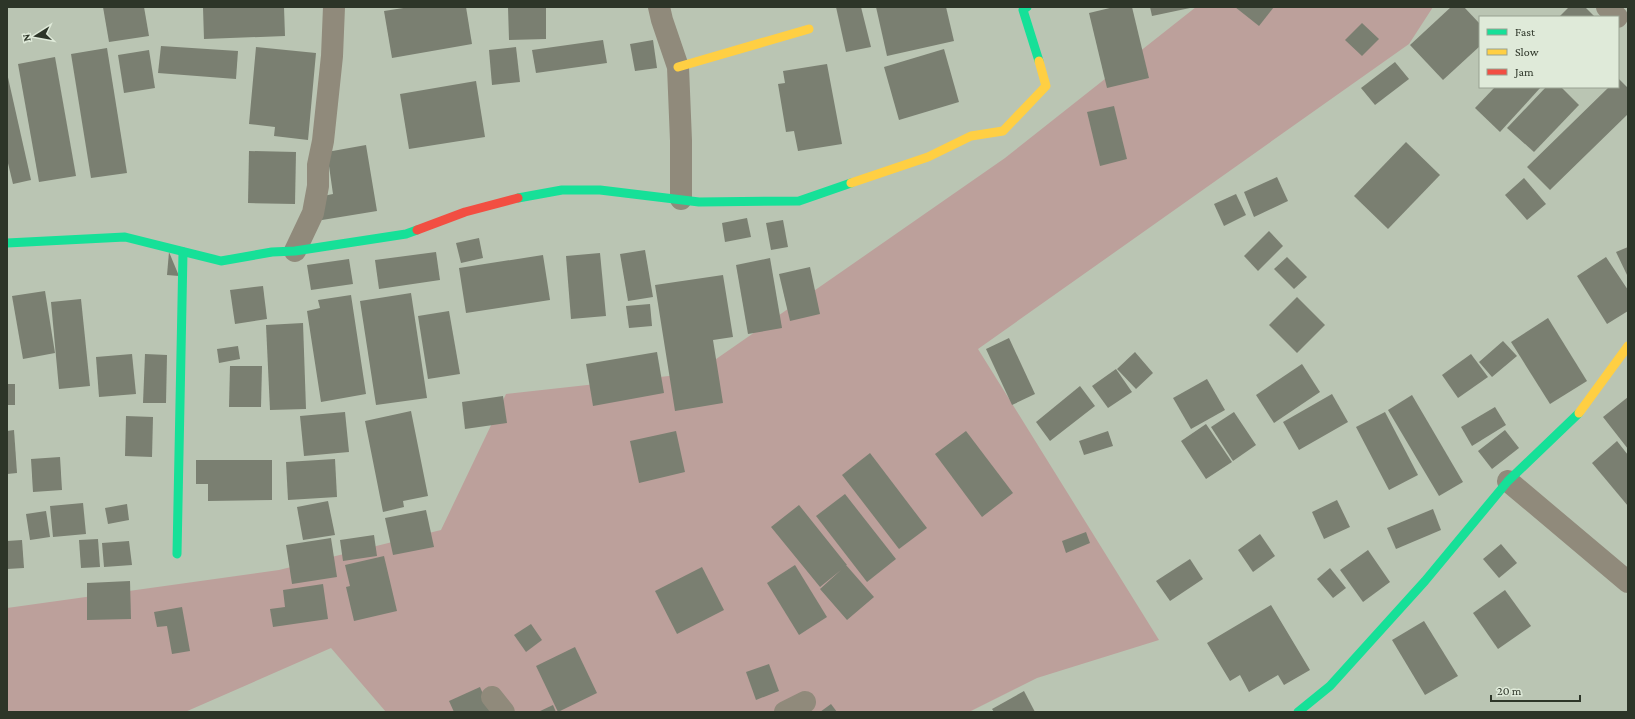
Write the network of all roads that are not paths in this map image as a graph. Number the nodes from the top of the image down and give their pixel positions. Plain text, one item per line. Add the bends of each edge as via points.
1 (334, 7) edge
2 (659, 7) edge
3 (1027, 7) edge
4 (1607, 7) edge
5 (1615, 16) edge
6 (1619, 20) edge
7 (1628, 28) edge
8 (809, 29) dead end
9 (678, 67) junction
10 (681, 199) junction
11 (7, 242) edge
12 (295, 251) junction
13 (183, 252) junction
14 (1628, 346) edge
15 (1508, 481) junction
16 (178, 554) dead end
17 (1628, 582) edge
18 (805, 702) dead end
19 (785, 712) edge
20 (1298, 712) edge

1 - 12 street via 332,56 318,165 318,186 313,213
2 - 9 street
3 - 10 street via 1023,10 1046,86 1003,131 971,136 928,157 799,201 699,202
4 - 5 street
6 - 7 street
8 - 9 street
9 - 10 street
10 - 12 street via 600,190 562,190 510,199 465,212 406,234
11 - 13 street via 125,237
12 - 13 street via 272,252 221,261
13 - 16 street
14 - 15 street via 1579,413
15 - 17 street
15 - 20 street via 1414,593 1330,686
18 - 19 street

